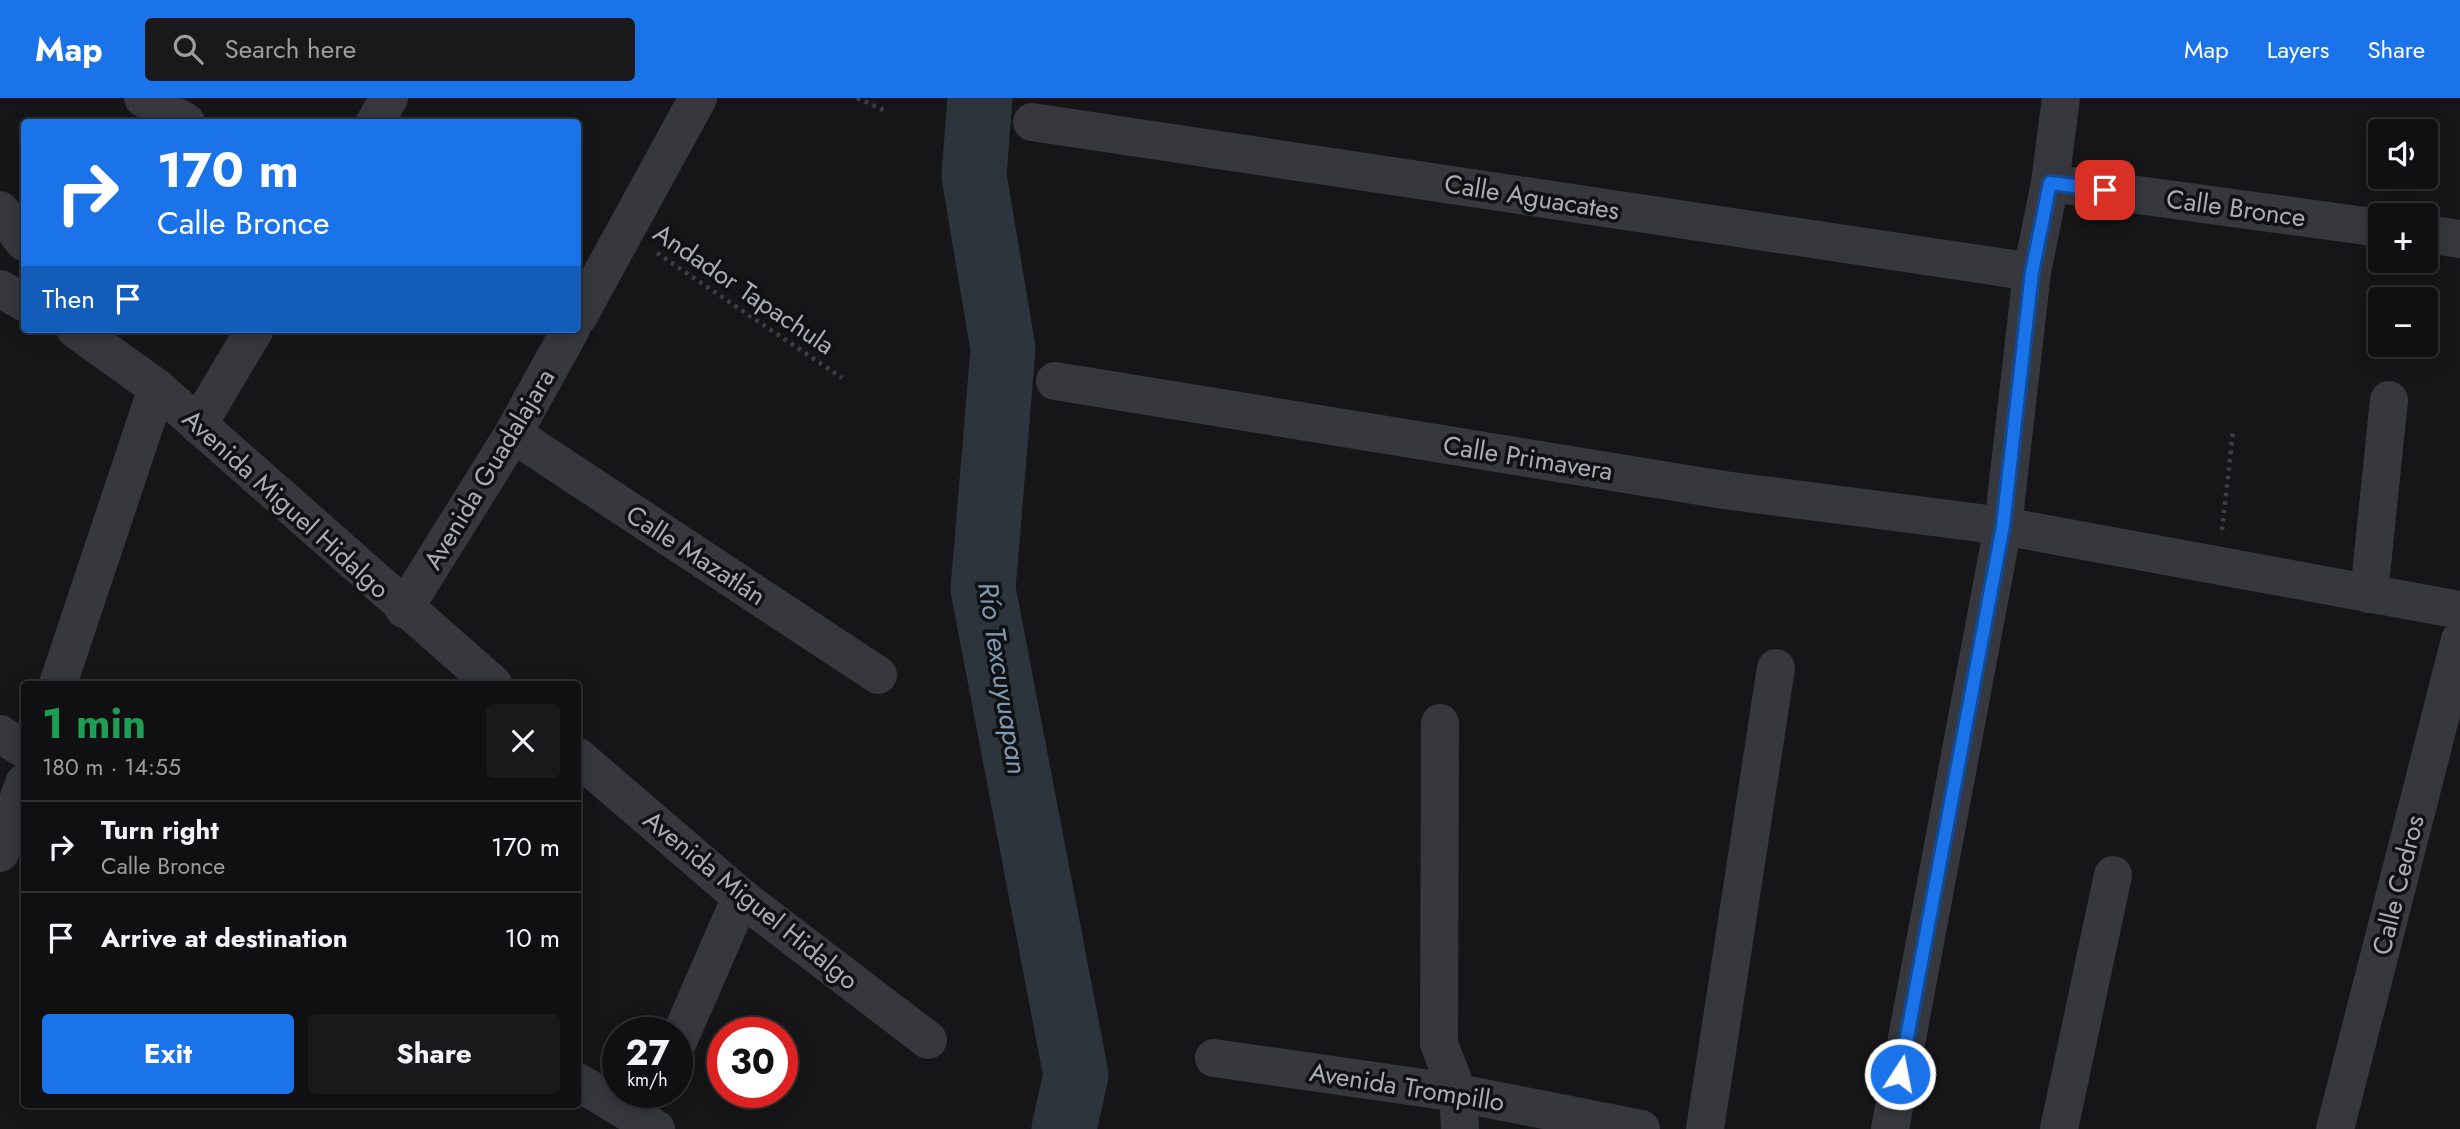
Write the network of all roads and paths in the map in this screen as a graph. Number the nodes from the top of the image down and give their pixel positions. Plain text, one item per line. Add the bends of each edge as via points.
1 (143, 98) edge
2 (389, 98) edge
3 (698, 98) edge
4 (857, 98) edge
5 (2061, 98) edge
6 (886, 111) dead end
7 (182, 119) edge
8 (378, 119) edge
9 (1032, 121) dead end
10 (2050, 183) junction
11 (0, 210) edge
12 (2368, 226) edge
13 (624, 231) junction
14 (2438, 236) edge
15 (21, 238) edge
16 (2460, 239) edge
17 (2032, 272) junction
18 (0, 289) edge
19 (21, 300) edge
20 (581, 311) edge
21 (80, 333) edge
22 (253, 333) edge
23 (569, 333) edge
24 (842, 378) dead end
25 (1055, 382) dead end
26 (156, 388) junction
27 (2389, 400) dead end
28 (198, 425) junction
29 (2233, 432) dead end
30 (513, 435) junction
31 (2003, 526) junction
32 (2218, 566) junction
33 (2369, 594) junction
34 (404, 609) junction
35 (2460, 610) edge
36 (2460, 640) edge
37 (1776, 668) dead end
38 (878, 675) dead end
39 (59, 681) edge
40 (488, 681) edge
41 (1440, 723) dead end
42 (0, 734) edge
43 (21, 747) edge
44 (581, 760) edge
45 (21, 792) edge
46 (0, 853) edge
47 (2113, 876) dead end
48 (741, 897) junction
49 (689, 1017) edge
50 (928, 1040) dead end
51 (1214, 1058) dead end
52 (581, 1084) edge
53 (1459, 1111) edge
54 (649, 1118) edge
55 (1641, 1129) edge
56 (1704, 1129) edge
57 (1889, 1129) edge
58 (2059, 1129) edge
59 (2335, 1129) edge

1 - 7 street
2 - 8 street
3 - 13 street
4 - 6 path
5 - 10 street
9 - 17 street, Calle Aguacates
10 - 12 street, Calle Bronce
10 - 17 street
11 - 15 street
13 - 20 street
13 - 24 path, Andador Tapachula
14 - 16 street
17 - 31 street
18 - 19 street
21 - 26 street, Avenida Miguel Hidalgo
22 - 28 street
23 - 30 street, Avenida Guadalajara
25 - 31 street, Calle Primavera via 1724,490
26 - 28 street, Avenida Miguel Hidalgo
26 - 39 street
27 - 33 street
28 - 34 street, Avenida Miguel Hidalgo
29 - 32 path
30 - 34 street, Avenida Guadalajara
30 - 38 street, Calle Mazatlán
31 - 32 street, Calle Primavera
31 - 57 street
32 - 33 street, Calle Primavera
33 - 35 street, Calle Primavera
34 - 40 street, Avenida Miguel Hidalgo
36 - 59 street, Calle Cedros
37 - 56 street
41 - 53 street via 1439,1044
42 - 43 street
44 - 48 street, Avenida Miguel Hidalgo
45 - 46 street
47 - 58 street
48 - 49 street
48 - 50 street, Avenida Miguel Hidalgo
51 - 53 street, Avenida Trompillo
52 - 54 street
53 - 55 street, Avenida Trompillo

